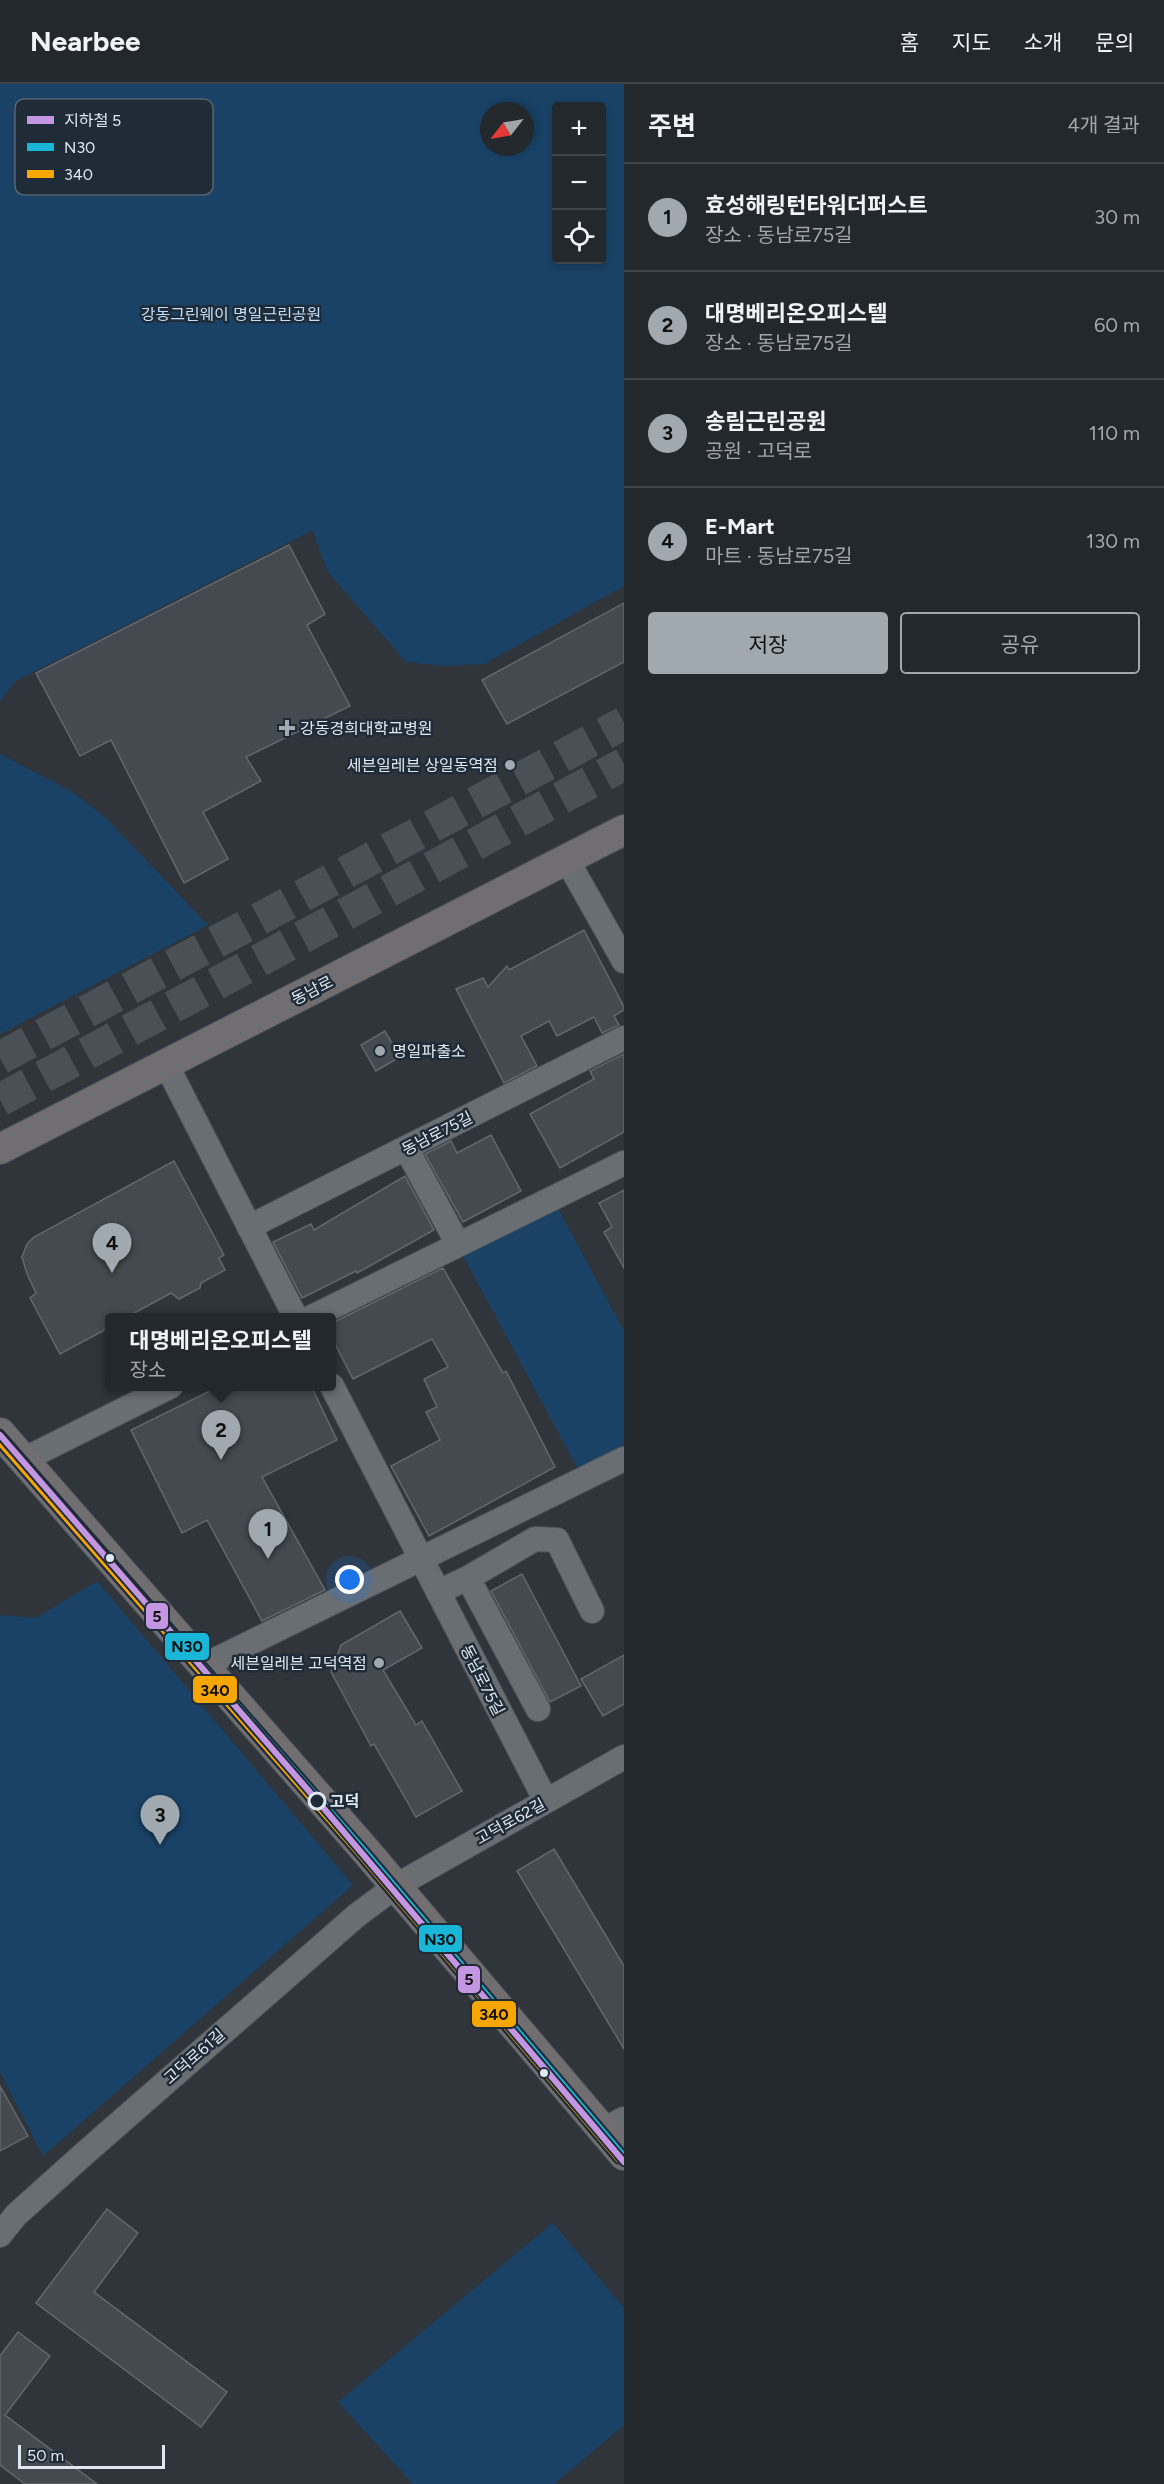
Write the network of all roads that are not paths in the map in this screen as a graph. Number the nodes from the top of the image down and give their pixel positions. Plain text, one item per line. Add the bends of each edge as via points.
1 (624, 830) edge
2 (567, 860) junction
3 (624, 961) edge
4 (624, 1038) edge
5 (166, 1065) junction
6 (406, 1148) junction
7 (0, 1149) edge
8 (624, 1163) edge
9 (249, 1227) junction
10 (458, 1244) junction
11 (294, 1313) edge
12 (318, 1313) edge
13 (161, 1391) edge
14 (335, 1391) edge
15 (0, 1433) edge
16 (624, 1459) edge
17 (23, 1460) junction
18 (420, 1559) junction
19 (468, 1578) junction
20 (438, 1592) junction
21 (592, 1611) dead end
22 (205, 1665) junction
23 (538, 1709) dead end
24 (624, 1757) edge
25 (546, 1801) junction
26 (396, 1886) junction
27 (613, 2125) edge
28 (624, 2155) edge
29 (0, 2235) edge

1 - 2 main road, 동남로
2 - 3 street
2 - 5 main road, 동남로
4 - 6 street, 동남로75길
5 - 7 main road, 동남로
5 - 9 street
6 - 9 street, 동남로75길
6 - 10 street
8 - 10 street
9 - 11 street
10 - 12 street
13 - 17 street
14 - 18 street, 동남로75길
15 - 17 main road
16 - 18 street
17 - 22 main road
18 - 20 street, 동남로75길
18 - 22 street
19 - 20 street
19 - 21 street via 535,1539 557,1540
19 - 23 street
20 - 25 street, 동남로75길
22 - 26 main road
24 - 25 street, 고덕로62길
25 - 26 street, 고덕로62길
26 - 27 main road
26 - 29 street, 고덕로61길 via 356,1916 165,2082 16,2215
27 - 28 main road

